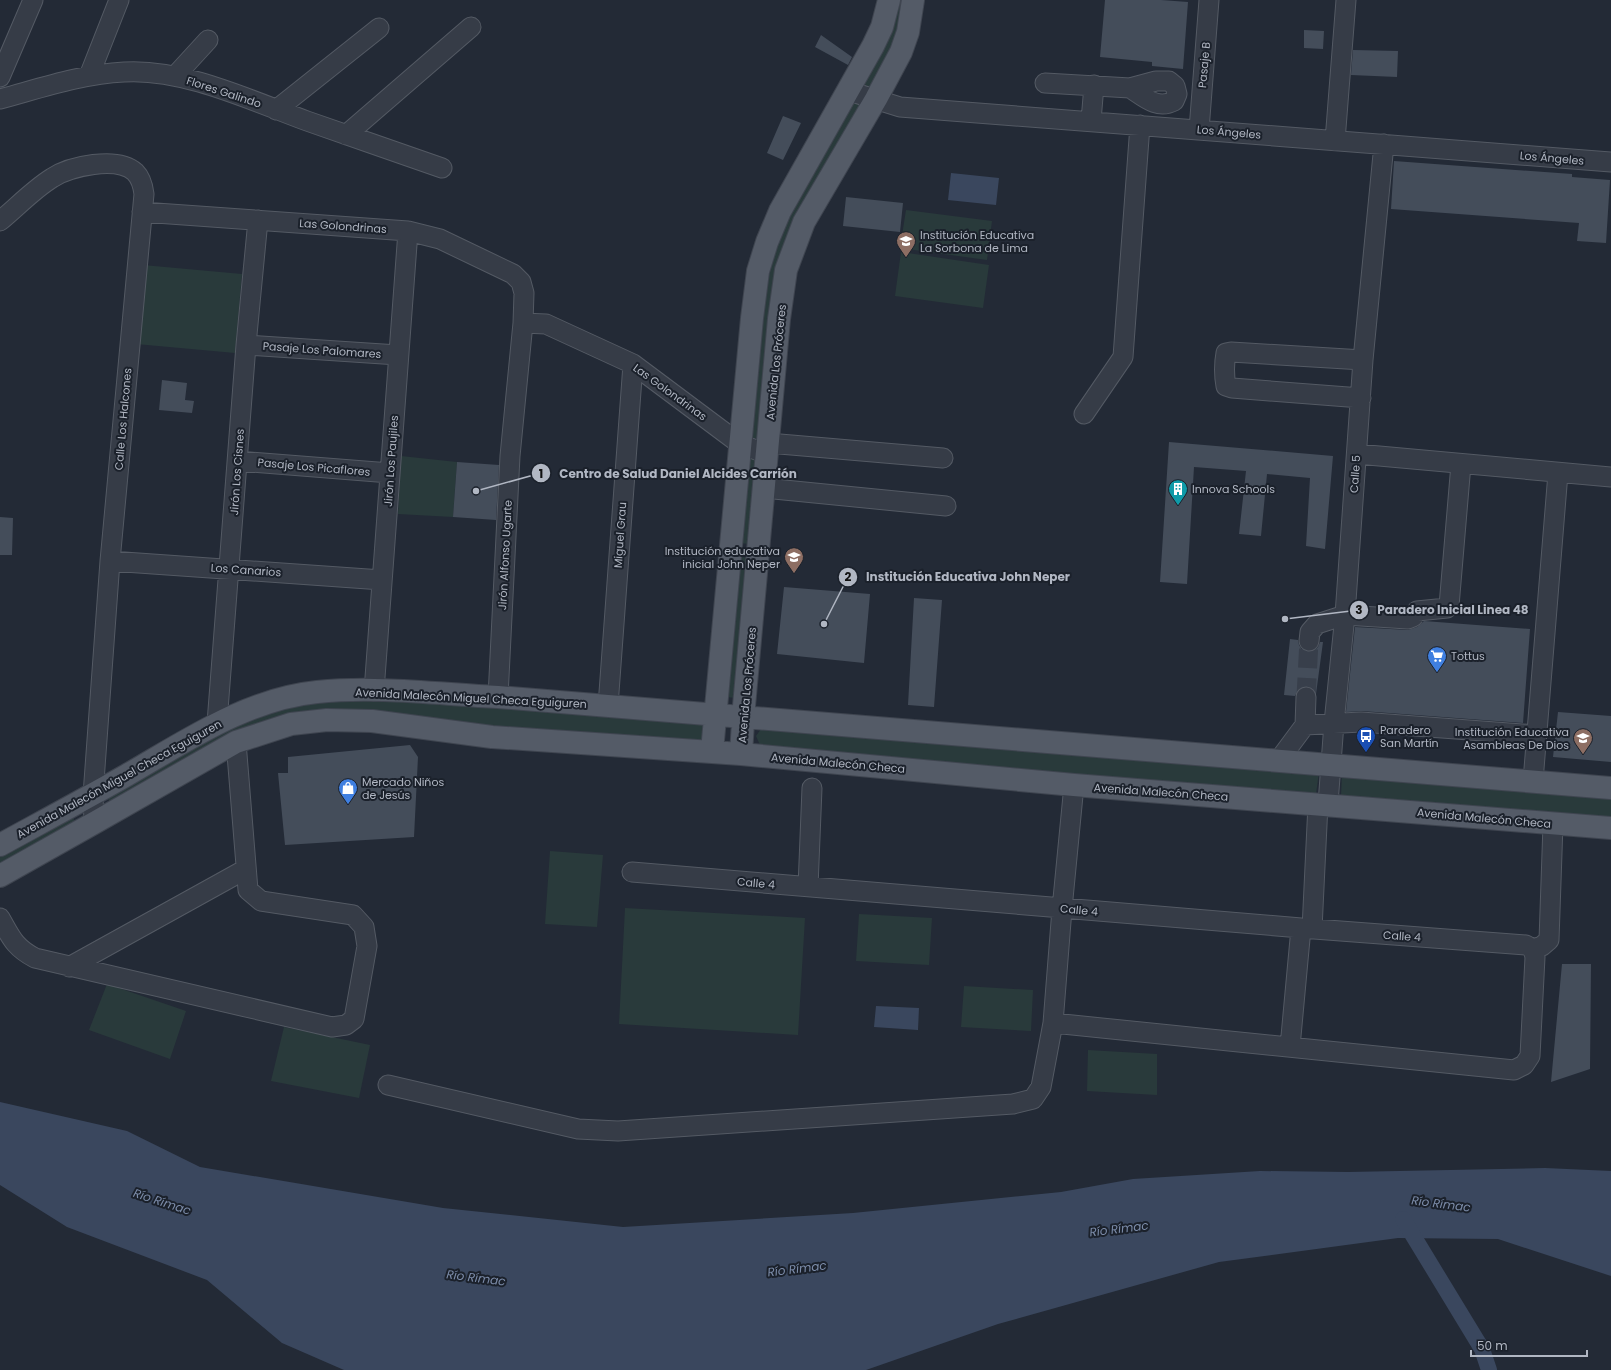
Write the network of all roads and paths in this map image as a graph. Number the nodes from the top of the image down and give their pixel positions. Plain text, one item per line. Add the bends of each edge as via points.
1 (33, 0) edge
2 (119, 0) edge
3 (889, 0) edge
4 (913, 0) edge
5 (1209, 0) edge
6 (1346, 0) edge
7 (471, 27) dead end
8 (379, 28) dead end
9 (208, 40) dead end
10 (89, 76) junction
11 (175, 76) junction
12 (0, 77) edge
13 (1045, 83) dead end
14 (1094, 85) junction
15 (1130, 88) dead end
16 (848, 91) junction
17 (0, 99) edge
18 (876, 99) junction
19 (276, 110) junction
20 (1091, 121) junction
21 (1140, 125) junction
22 (1199, 130) junction
23 (346, 135) junction
24 (1335, 141) junction
25 (1384, 144) junction
26 (1611, 162) edge
27 (442, 168) dead end
28 (142, 212) junction
29 (258, 220) junction
30 (0, 221) edge
31 (408, 231) junction
32 (524, 293) joint
33 (523, 323) junction
34 (246, 345) junction
35 (398, 355) junction
36 (1363, 360) junction
37 (634, 364) junction
38 (1361, 398) junction
39 (1084, 414) dead end
40 (740, 444) junction
41 (768, 448) junction
42 (1357, 454) junction
43 (943, 458) dead end
44 (238, 460) junction
45 (1461, 464) junction
46 (390, 473) junction
47 (1558, 473) junction
48 (1611, 477) edge
49 (764, 488) junction
50 (946, 506) dead end
51 (730, 549) junction
52 (758, 552) junction
53 (110, 561) junction
54 (229, 569) junction
55 (382, 580) junction
56 (1346, 615) junction
57 (1309, 641) tunnel mouth
58 (374, 691) junction
59 (498, 697) junction
60 (1306, 697) tunnel mouth
61 (608, 706) junction
62 (715, 715) junction
63 (743, 717) junction
64 (217, 723) junction
65 (1334, 723) junction
66 (1305, 725) junction
67 (1536, 735) junction
68 (236, 742) junction
69 (712, 752) junction
70 (741, 754) junction
71 (1279, 760) junction
72 (1331, 764) junction
73 (1532, 781) junction
74 (1074, 785) junction
75 (812, 788) dead end
76 (1611, 788) edge
77 (93, 794) junction
78 (1323, 804) junction
79 (94, 824) junction
80 (1553, 824) junction
81 (1611, 828) edge
82 (0, 846) edge
83 (246, 869) junction
84 (632, 872) dead end
85 (0, 876) edge
86 (808, 887) junction
87 (1062, 909) junction
88 (0, 918) edge
89 (1306, 929) junction
90 (1529, 947) junction
91 (69, 967) junction
92 (1053, 1023) junction
93 (1290, 1047) junction
94 (388, 1085) dead end

1 - 12 street
2 - 10 street
3 - 16 main road via 882,27
4 - 18 main road, Avenida Los Próceres via 908,32 901,52
5 - 22 street, Pasaje B
6 - 24 street
7 - 23 street
8 - 19 street
9 - 11 street
10 - 11 street, Flores Galindo via 125,72
10 - 17 street, Flores Galindo
11 - 19 street, Flores Galindo
13 - 14 street
14 - 15 street
14 - 20 street
16 - 18 street, Los Ángeles
16 - 40 main road via 780,211 767,242 757,279
18 - 20 street, Los Ángeles via 900,106
18 - 41 main road, Avenida Los Próceres via 804,222 786,270 779,319
19 - 23 street, Flores Galindo
20 - 21 street, Los Ángeles
21 - 22 street, Los Ángeles
21 - 39 street via 1123,356
22 - 24 street, Los Ángeles
23 - 27 street, Flores Galindo
24 - 25 street, Los Ángeles
25 - 26 street, Los Ángeles
25 - 36 street, Calle 5
28 - 29 street, Las Golondrinas
28 - 30 street, Calle Los Halcones via 144,194 135,172 127,167 104,164 72,168 62,172 46,182
28 - 53 street, Calle Los Halcones
29 - 31 street, Las Golondrinas
29 - 34 street, Jirón Los Cisnes
31 - 32 street, Las Golondrinas via 440,239 513,274 521,282
31 - 35 street, Jirón Los Paujiles
32 - 33 street, Jirón Alfonso Ugarte
33 - 37 street, Las Golondrinas via 546,324
33 - 59 street, Jirón Alfonso Ugarte via 510,456
34 - 35 street, Pasaje Los Palomares
34 - 44 street, Jirón Los Cisnes
35 - 46 street, Jirón Los Paujiles
36 - 38 street, Calle 5
36 - 38 street via 1231,352 1226,353 1224,379 1226,386 1232,388
37 - 40 street, Las Golondrinas
37 - 61 street, Miguel Grau
38 - 42 street, Calle 5
40 - 41 street, Las Golondrinas
40 - 51 main road
41 - 43 street, Las Golondrinas
41 - 49 main road, Avenida Los Próceres
42 - 45 street
42 - 56 street, Calle 5
44 - 46 street, Pasaje Los Picaflores
44 - 54 street, Jirón Los Cisnes
45 - 47 street
45 - 56 street via 1449,606 1417,611 1408,619
46 - 55 street, Jirón Los Paujiles
47 - 48 street
47 - 67 street
49 - 50 street
49 - 52 main road, Avenida Los Próceres
51 - 52 main road
51 - 62 main road
52 - 63 main road, Avenida Los Próceres
53 - 54 street, Los Canarios
53 - 77 street, Calle Los Halcones
54 - 55 street, Los Canarios
54 - 64 street, Jirón Los Cisnes
55 - 58 street, Jirón Los Paujiles
56 - 57 street via 1317,624 1310,632
56 - 65 street, Calle 5
58 - 59 main road, Avenida Malecón Miguel Checa Eguiguren
58 - 64 main road, Avenida Malecón Miguel Checa Eguiguren via 316,692 280,699
59 - 61 main road, Avenida Malecón Miguel Checa Eguiguren
60 - 66 street
61 - 62 main road, Avenida Malecón Miguel Checa Eguiguren
62 - 63 main road
62 - 69 main road
63 - 70 main road, Avenida Los Próceres
63 - 71 main road
64 - 77 main road, Avenida Malecón Miguel Checa Eguiguren
65 - 66 street
65 - 67 street via 1361,722
65 - 72 street, Calle 5
66 - 71 street
67 - 73 street
68 - 69 main road via 291,724 327,720 372,721 492,737
68 - 79 main road
68 - 83 street
69 - 70 main road, Avenida Malecón Checa
70 - 74 main road, Avenida Malecón Checa
71 - 72 main road
72 - 73 main road
72 - 78 street, Calle 5
73 - 76 main road
74 - 78 main road, Avenida Malecón Checa
74 - 87 street
75 - 86 street
77 - 79 street, Calle Los Halcones
77 - 82 main road, Avenida Malecón Miguel Checa Eguiguren
78 - 80 main road, Avenida Malecón Checa
78 - 89 street, Calle 5
79 - 85 main road
80 - 81 main road, Avenida Malecón Checa
80 - 90 street via 1549,940 1542,946
83 - 91 street
83 - 91 street via 248,890 261,901 353,915 364,927 368,946 354,1019 346,1025 332,1027
84 - 86 street, Calle 4
86 - 87 street, Calle 4
87 - 89 street, Calle 4
87 - 92 street
88 - 91 street via 22,952
89 - 90 street, Calle 4
89 - 93 street, Calle 5
90 - 93 street via 1535,957 1530,1056 1524,1065 1514,1070
92 - 93 street
92 - 94 street via 1041,1087 1033,1098 1013,1104 618,1131 578,1129

